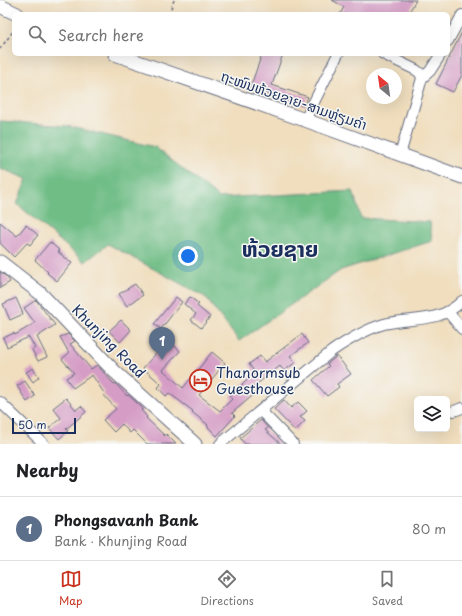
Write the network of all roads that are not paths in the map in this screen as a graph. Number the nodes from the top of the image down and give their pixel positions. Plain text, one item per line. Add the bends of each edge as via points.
1 (0, 6) edge
2 (13, 12) edge
3 (462, 15) edge
4 (450, 38) edge
5 (121, 56) edge
6 (337, 56) edge
7 (387, 56) edge
8 (440, 56) edge
9 (422, 78) junction
10 (305, 120) junction
11 (400, 155) junction
12 (462, 177) edge
13 (0, 262) edge
14 (462, 301) edge
15 (448, 312) junction
16 (462, 328) edge
17 (0, 402) edge
18 (260, 411) junction
19 (44, 444) edge
20 (195, 444) edge
21 (220, 444) edge
22 (293, 444) edge

1 - 2 main road
3 - 4 street
5 - 10 main road, ຖະໜົນຫ້ວຍຊາຍ-ສາມຫຼ່ຽມຄຳ
6 - 10 street
7 - 9 street via 416,70
8 - 9 street
9 - 11 street
10 - 11 main road, ຖະໜົນຫ້ວຍຊາຍ-ສາມຫຼ່ຽມຄຳ
11 - 12 main road, ຖະໜົນຫ້ວຍຊາຍ-ສາມຫຼ່ຽມຄຳ
13 - 20 main road, Khunjing Road via 40,293 114,371
14 - 15 street
15 - 16 street
15 - 18 street via 427,319 385,324 366,330 332,351
17 - 19 street
18 - 21 street
18 - 22 street

